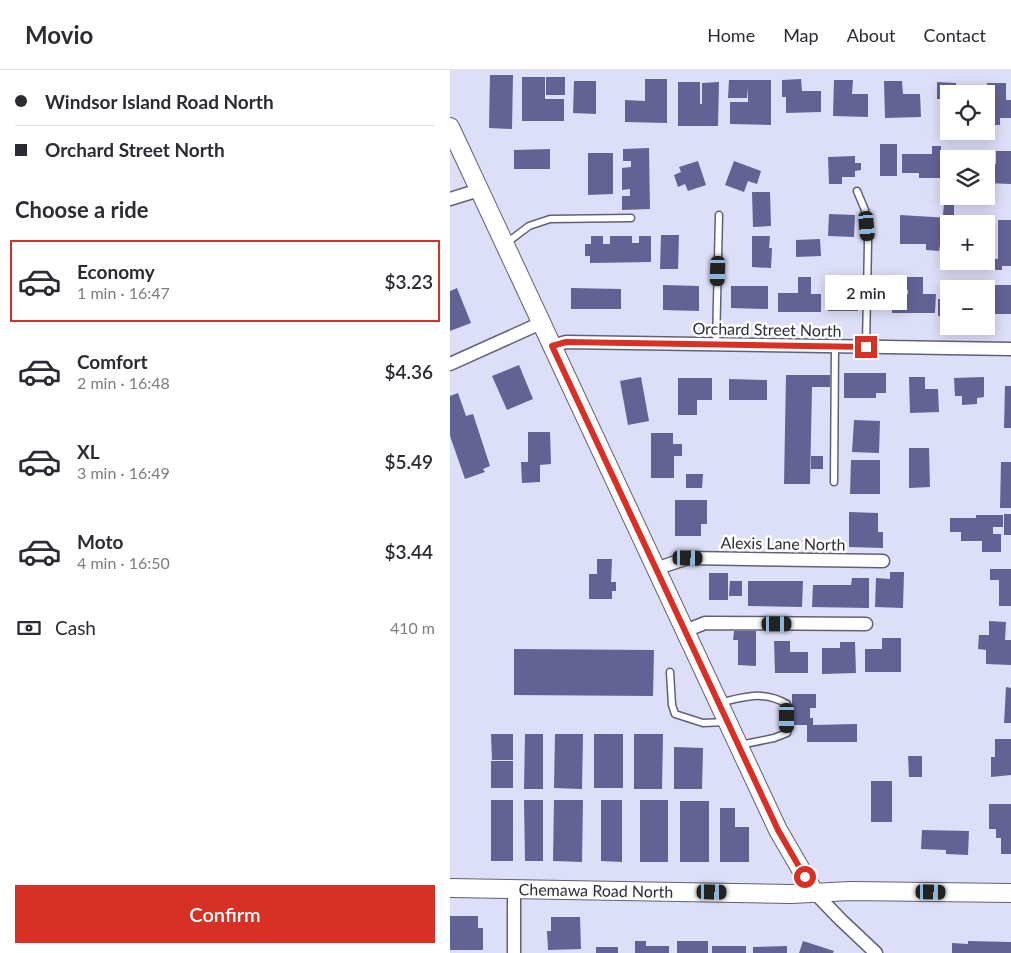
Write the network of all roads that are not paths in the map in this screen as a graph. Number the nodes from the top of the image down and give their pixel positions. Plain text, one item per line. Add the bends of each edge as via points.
1 (450, 127) edge
2 (479, 190) junction
3 (857, 191) dead end
4 (450, 199) edge
5 (719, 215) dead end
6 (631, 218) dead end
7 (504, 245) junction
8 (541, 323) junction
9 (716, 345) junction
10 (552, 346) junction
11 (835, 346) junction
12 (866, 347) junction
13 (1011, 349) edge
14 (450, 364) edge
15 (834, 482) dead end
16 (883, 561) dead end
17 (655, 569) junction
18 (866, 624) dead end
19 (685, 631) junction
20 (670, 672) dead end
21 (718, 703) junction
22 (727, 722) junction
23 (738, 745) junction
24 (450, 888) edge
25 (514, 889) junction
26 (814, 892) junction
27 (1011, 893) edge
28 (514, 953) edge
29 (876, 953) edge

1 - 2 street
2 - 4 street
2 - 7 street
3 - 12 lane via 865,210 868,242
5 - 9 lane
6 - 7 lane via 550,219 529,226
7 - 8 street
8 - 10 street
8 - 14 street
9 - 10 street, Orchard Street North via 566,342
9 - 11 street, Orchard Street North
10 - 17 street
11 - 12 street, Orchard Street North
11 - 15 lane
12 - 13 street, Orchard Street North
16 - 17 street, Alexis Lane North via 688,558
17 - 19 street
18 - 19 street via 705,623
19 - 21 street
20 - 22 lane via 675,714 703,723
21 - 22 street
21 - 23 lane via 753,695 775,697 787,704 787,733
22 - 23 street
23 - 26 street via 778,830
24 - 25 street, Chemawa Road North
25 - 26 street, Chemawa Road North
25 - 28 street
26 - 27 street, Chemawa Road North
26 - 29 street

